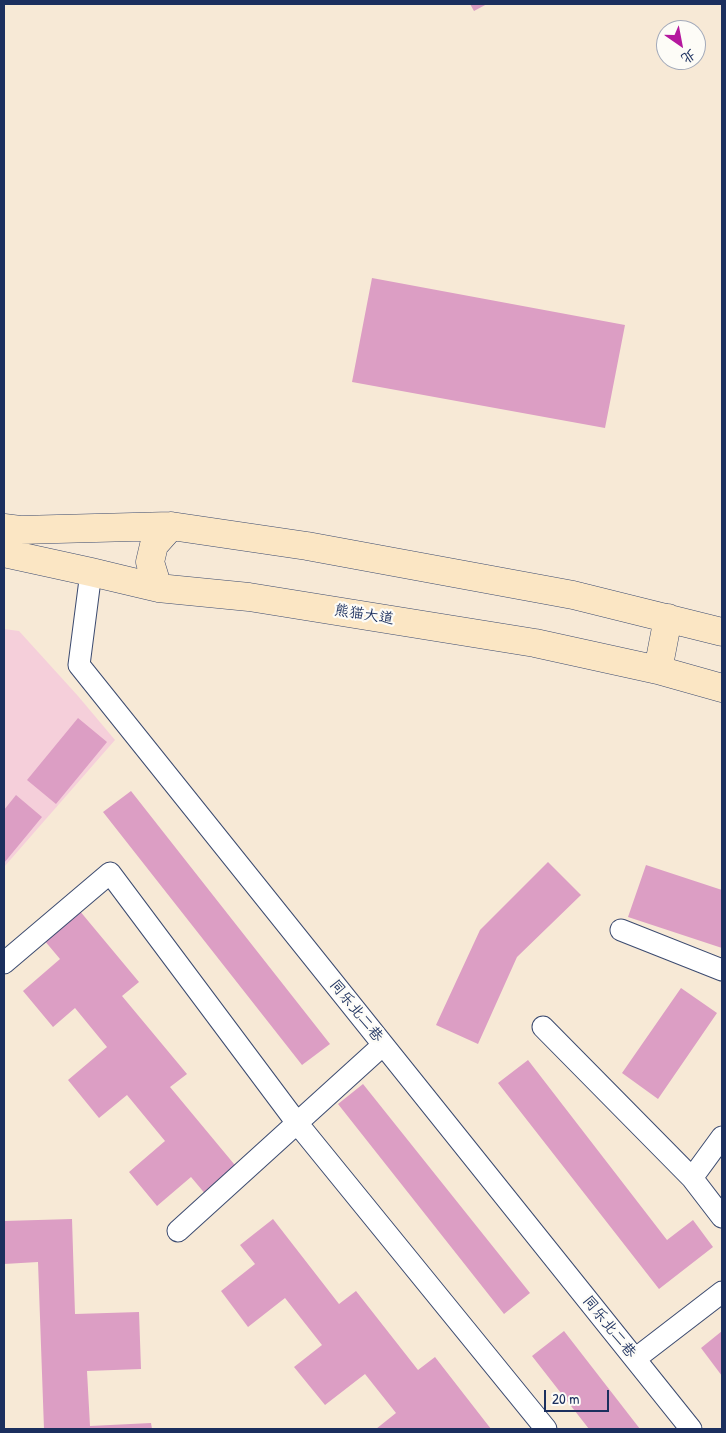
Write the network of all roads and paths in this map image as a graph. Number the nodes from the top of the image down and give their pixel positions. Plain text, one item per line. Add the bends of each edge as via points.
1 (171, 526) junction
2 (4, 528) edge
3 (4, 553) edge
4 (91, 572) junction
5 (158, 588) junction
6 (668, 618) junction
7 (722, 632) edge
8 (658, 670) junction
9 (722, 688) edge
10 (621, 930) dead end
11 (4, 963) edge
12 (722, 970) edge
13 (543, 1027) dead end
14 (383, 1045) junction
15 (297, 1123) junction
16 (722, 1137) edge
17 (692, 1178) junction
18 (722, 1217) edge
19 (178, 1231) dead end
20 (722, 1292) edge
21 (635, 1359) junction
22 (540, 1427) edge
23 (692, 1429) edge

1 - 2 main road
1 - 5 main road via 154,544 150,562
1 - 6 main road via 326,549 573,595
3 - 4 main road, 熊猫大道
4 - 5 main road, 熊猫大道
4 - 14 street, 同乐北二巷 via 79,665
5 - 8 main road, 熊猫大道 via 249,597 535,643
6 - 7 main road
6 - 8 main road
8 - 9 main road, 熊猫大道
10 - 12 street
11 - 15 street via 110,873
13 - 17 street
14 - 15 street
14 - 21 street, 同乐北二巷
15 - 19 street
15 - 22 street
16 - 17 street
17 - 18 street
20 - 21 street
21 - 23 street, 同乐北二巷

